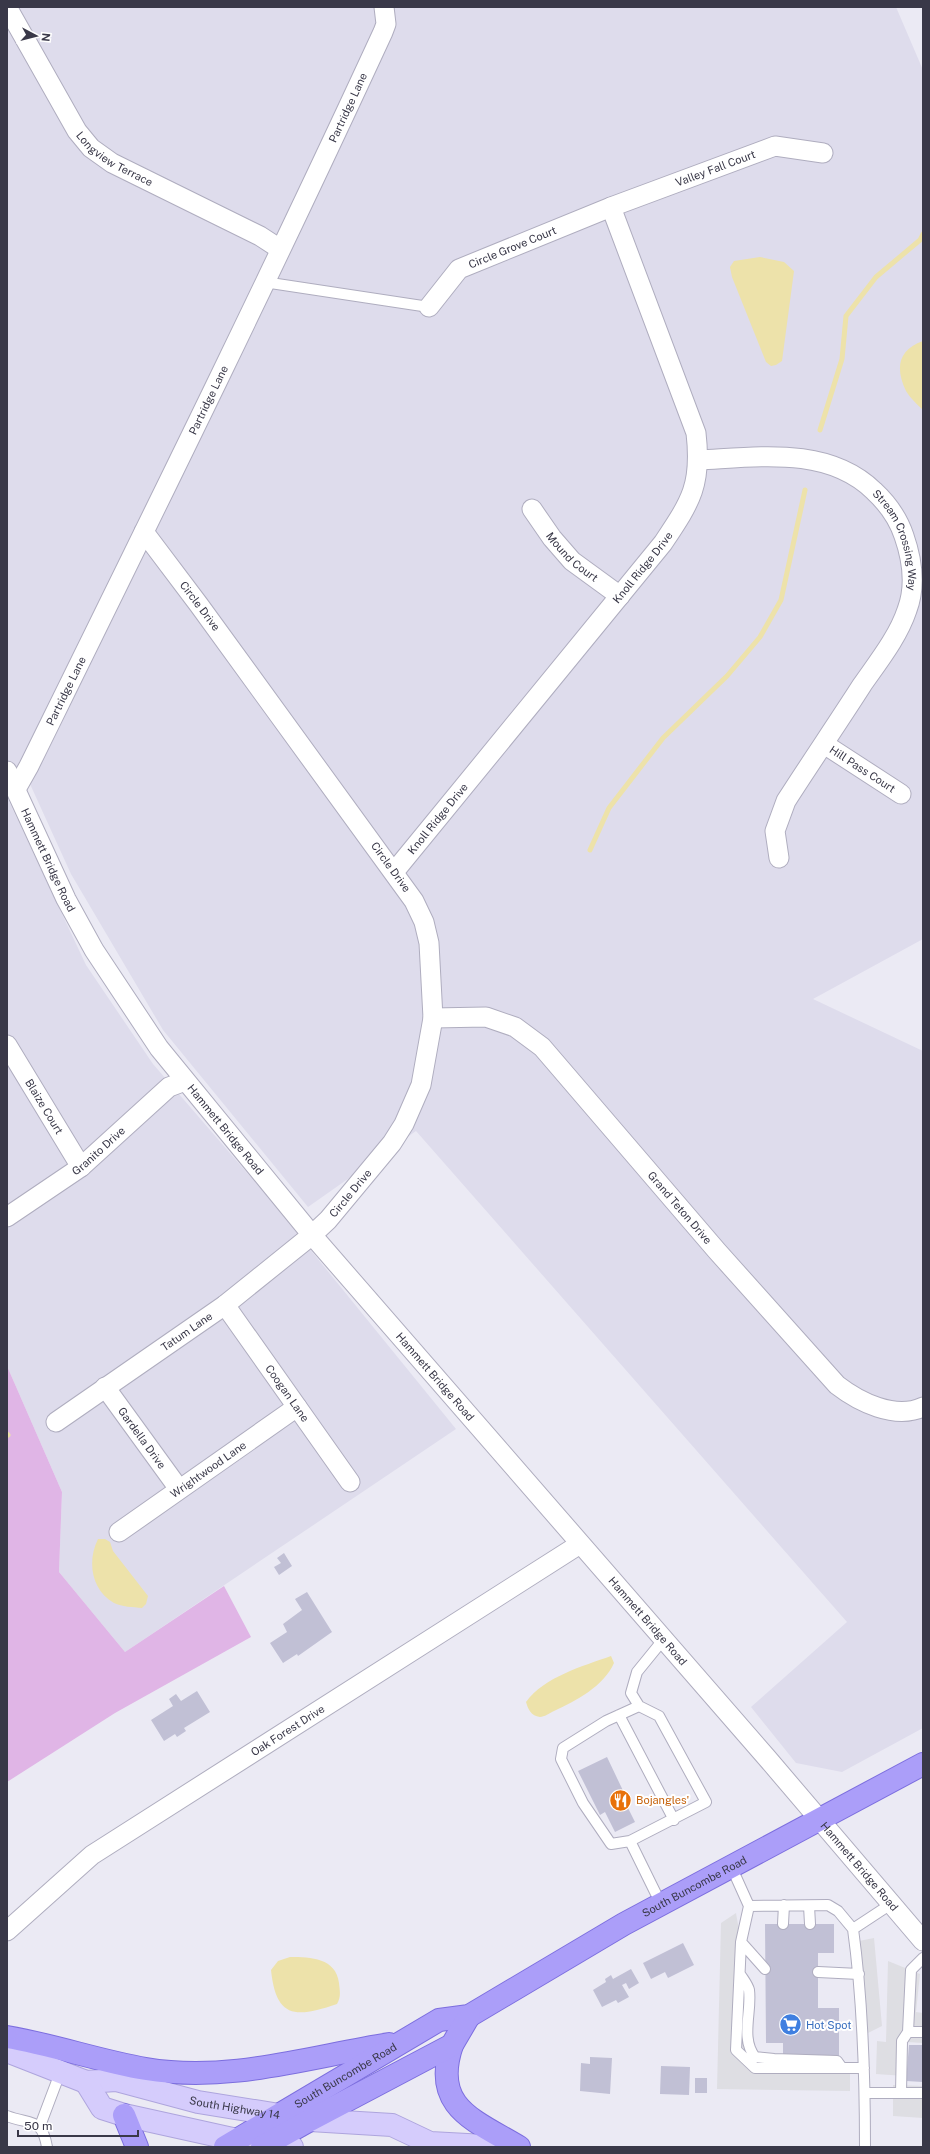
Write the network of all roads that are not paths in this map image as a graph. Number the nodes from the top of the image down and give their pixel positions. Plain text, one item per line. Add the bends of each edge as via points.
1 (7, 7) edge
2 (384, 7) edge
3 (823, 153) dead end
4 (611, 207) junction
5 (280, 249) junction
6 (264, 282) junction
7 (428, 307) joint
8 (699, 460) junction
9 (532, 509) dead end
10 (144, 532) junction
11 (620, 596) junction
12 (824, 744) junction
13 (7, 771) edge
14 (16, 789) junction
15 (902, 794) dead end
16 (778, 858) dead end
17 (394, 872) junction
18 (433, 1018) junction
19 (7, 1045) edge
20 (185, 1081) junction
21 (81, 1167) junction
22 (7, 1216) edge
23 (312, 1235) junction
24 (225, 1305) junction
25 (105, 1387) junction
26 (297, 1407) junction
27 (923, 1407) edge
28 (56, 1422) dead end
29 (350, 1482) dead end
30 (179, 1490) junction
31 (120, 1532) dead end
32 (580, 1544) junction
33 (664, 1640) junction
34 (639, 1706) junction
35 (619, 1715) junction
36 (923, 1764) edge
37 (819, 1819) junction
38 (674, 1820) junction
39 (630, 1841) junction
40 (731, 1866) junction
41 (661, 1904) junction
42 (891, 1904) junction
43 (784, 1905) junction
44 (749, 1906) junction
45 (809, 1906) junction
46 (784, 1924) dead end
47 (810, 1924) dead end
48 (853, 1929) junction
49 (7, 1931) edge
50 (923, 1941) edge
51 (741, 1942) junction
52 (923, 1958) edge
53 (765, 1969) dead end
54 (818, 1972) dead end
55 (859, 1974) junction
56 (469, 2016) junction
57 (908, 2032) junction
58 (923, 2032) edge
59 (7, 2037) edge
60 (402, 2042) junction
61 (452, 2045) junction
62 (7, 2051) edge
63 (864, 2068) junction
64 (60, 2074) junction
65 (86, 2082) junction
66 (901, 2092) junction
67 (865, 2093) junction
68 (923, 2093) edge
69 (280, 2115) junction
70 (7, 2116) edge
71 (124, 2116) junction
72 (310, 2120) junction
73 (40, 2126) junction
74 (231, 2144) edge
75 (265, 2145) edge
76 (424, 2145) edge
77 (46, 2147) edge
78 (137, 2147) edge
79 (292, 2147) edge
80 (504, 2147) edge
81 (519, 2147) edge
82 (865, 2147) edge

1 - 5 street, Longview Terrace via 70,122 92,148 112,163 260,236
2 - 5 street, Partridge Lane via 386,24 383,32
3 - 4 street, Valley Fall Court via 775,146
4 - 7 street, Circle Grove Court via 459,269
4 - 8 street, Knoll Ridge Drive via 696,433
5 - 6 street, Partridge Lane
6 - 7 lane
6 - 10 street, Partridge Lane
8 - 11 street, Knoll Ridge Drive via 696,483 686,509 663,543
8 - 12 street, Stream Crossing Way via 776,456 807,458 835,466 864,481 888,504 902,529 910,555 912,581 908,610 890,644
9 - 11 street, Mound Court via 572,561
10 - 14 street, Partridge Lane
10 - 17 street, Circle Drive
11 - 17 street, Knoll Ridge Drive
12 - 15 street, Hill Pass Court
12 - 16 street, Stream Crossing Way via 786,801 776,831
13 - 14 street, Hammett Bridge Road
14 - 20 street, Hammett Bridge Road via 66,900 94,950
17 - 18 street, Circle Drive via 414,901 427,932 431,958
18 - 23 street, Circle Drive via 421,1084 404,1124 392,1143 328,1220
18 - 27 street, Grand Teton Drive via 486,1018 504,1022 529,1036 562,1067 717,1251 837,1385 860,1400 879,1408 900,1411
19 - 21 street, Blaize Court
20 - 21 street, Granito Drive via 168,1087
20 - 23 street, Hammett Bridge Road
21 - 22 street, Granito Drive
23 - 24 street, Tatum Lane
23 - 32 street, Hammett Bridge Road
24 - 25 street, Tatum Lane
24 - 26 street, Coogan Lane
25 - 28 street, Tatum Lane
25 - 30 street, Gardella Drive
26 - 29 street, Coogan Lane
26 - 30 street, Wrightwood Lane
30 - 31 street, Wrightwood Lane
32 - 33 street, Hammett Bridge Road
32 - 49 street, Oak Forest Drive via 92,1855
33 - 34 lane via 637,1672 631,1693
33 - 37 street, Hammett Bridge Road
34 - 35 lane
34 - 38 lane via 659,1716 706,1802
35 - 38 lane
35 - 39 lane via 563,1748 561,1759 583,1803 611,1844
36 - 37 main road, South Buncombe Road
37 - 40 main road, South Buncombe Road
37 - 42 street, Hammett Bridge Road
38 - 39 lane
39 - 41 lane
40 - 41 main road, South Buncombe Road
40 - 44 lane
41 - 56 main road, South Buncombe Road
42 - 48 lane
42 - 50 street, Hammett Bridge Road
43 - 44 lane
43 - 45 lane
43 - 46 lane
44 - 51 lane
45 - 47 lane
45 - 48 lane via 828,1904 838,1911
48 - 55 lane
51 - 53 lane
51 - 63 lane via 736,2050 755,2068
52 - 57 lane via 911,1970
54 - 55 lane
55 - 63 lane
56 - 60 main road, South Buncombe Road via 438,2020
56 - 61 main road, South Buncombe Road
57 - 58 lane
57 - 66 lane via 902,2041
59 - 60 main road via 146,2069 186,2072 251,2069 304,2062
60 - 69 main road, South Buncombe Road
61 - 72 main road, South Buncombe Road
61 - 81 main road via 446,2073 448,2085 456,2102 470,2118
62 - 64 main road, South Highway 14
63 - 67 lane
64 - 65 main road, South Highway 14
64 - 73 lane
65 - 69 main road, South Highway 14 via 116,2080 198,2102
65 - 71 main road via 102,2108
66 - 67 lane
66 - 68 lane
67 - 82 lane
69 - 72 main road, South Highway 14
69 - 74 main road, South Buncombe Road
70 - 73 lane
71 - 74 main road
71 - 78 main road
72 - 75 main road, South Buncombe Road
72 - 76 main road, South Highway 14 via 392,2125
73 - 77 lane via 45,2133
74 - 75 main road
75 - 79 main road
76 - 80 main road, South Highway 14

